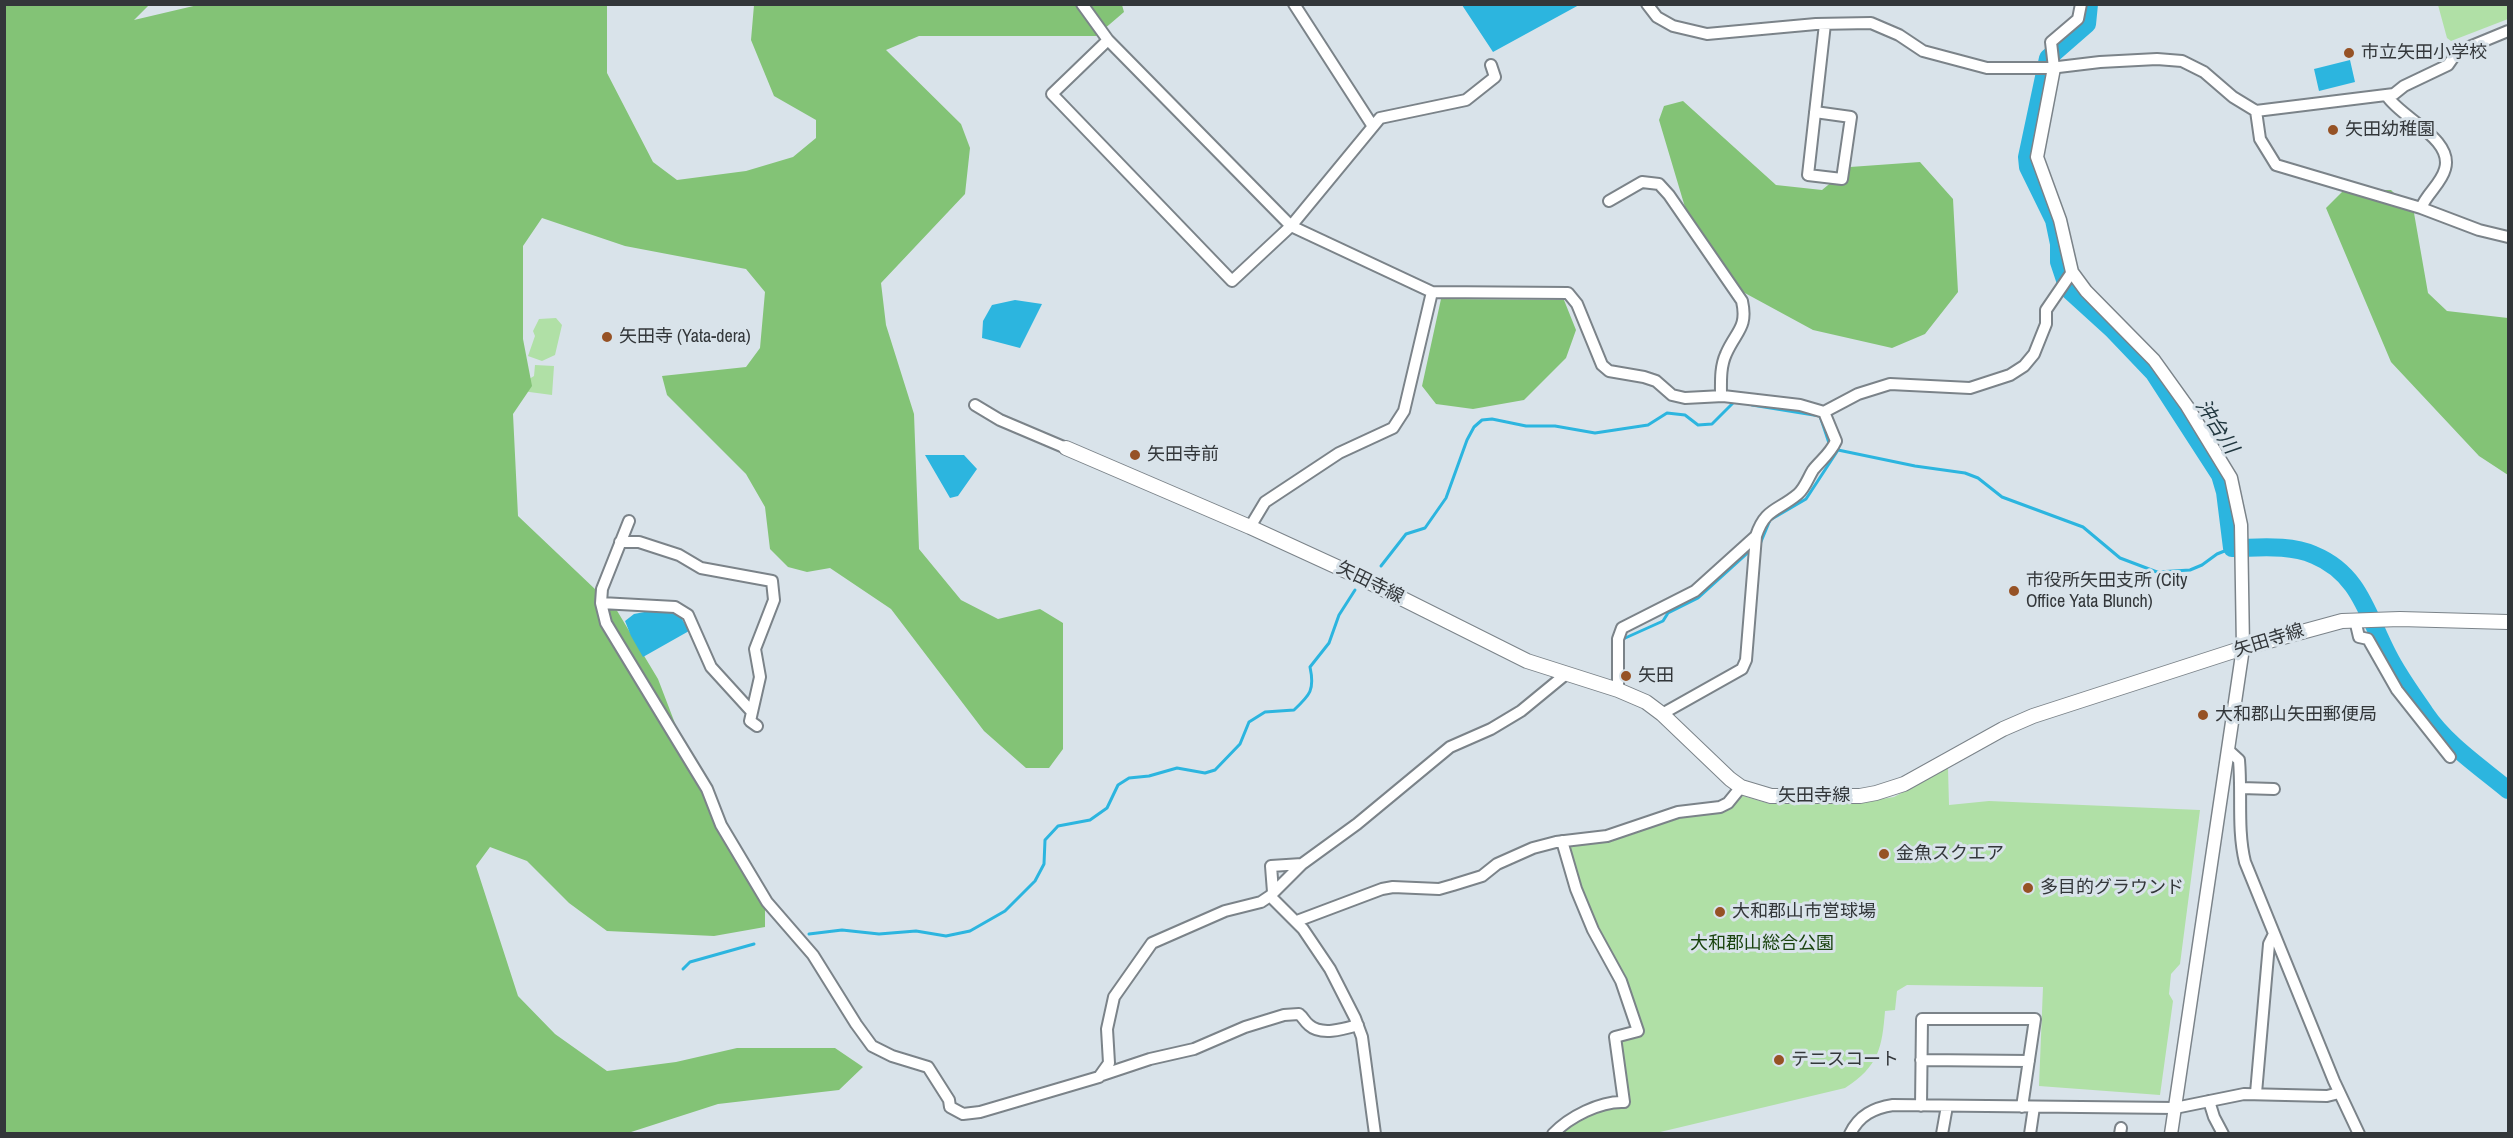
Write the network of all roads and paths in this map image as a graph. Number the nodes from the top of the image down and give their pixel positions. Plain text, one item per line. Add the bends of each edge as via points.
1 (1082, 4) edge
2 (1294, 4) edge
3 (1647, 4) edge
4 (2081, 4) edge
5 (1825, 24) junction
6 (2508, 31) edge
7 (1108, 40) junction
8 (2050, 62) junction
9 (1491, 65) dead end
10 (2387, 96) junction
11 (2256, 111) junction
12 (1815, 112) junction
13 (1372, 125) junction
14 (1609, 201) dead end
15 (2421, 208) junction
16 (1291, 226) junction
17 (2508, 237) edge
18 (2072, 272) junction
19 (1432, 292) junction
20 (1721, 396) junction
21 (975, 405) dead end
22 (1824, 412) junction
23 (1066, 448) joint
24 (629, 521) dead end
25 (1250, 526) junction
26 (620, 542) junction
27 (1755, 543) junction
28 (601, 603) junction
29 (2358, 619) junction
30 (2508, 622) edge
31 (2243, 648) junction
32 (1566, 674) junction
33 (1618, 690) junction
34 (752, 712) junction
35 (1662, 714) junction
36 (757, 726) dead end
37 (2228, 750) junction
38 (2450, 757) dead end
39 (1741, 787) junction
40 (2241, 788) junction
41 (2274, 789) dead end
42 (1562, 841) junction
43 (1302, 864) junction
44 (1272, 894) junction
45 (1297, 921) junction
46 (2274, 934) junction
47 (1358, 1025) junction
48 (1921, 1060) junction
49 (2029, 1061) junction
50 (1102, 1075) junction
51 (2339, 1093) junction
52 (2256, 1094) junction
53 (2209, 1101) junction
54 (1921, 1106) junction
55 (1947, 1106) junction
56 (2028, 1107) junction
57 (2175, 1108) junction
58 (1849, 1133) edge
59 (1375, 1134) edge
60 (1553, 1134) edge
61 (1942, 1134) edge
62 (2030, 1134) edge
63 (2171, 1134) edge
64 (2223, 1134) edge
65 (2359, 1134) edge

1 - 7 street
2 - 13 street
3 - 5 street via 1657,17 1673,26 1707,34
4 - 8 street via 2078,19 2051,42
5 - 8 street via 1871,23 1923,51 1987,68
5 - 12 street
6 - 10 street via 2457,52 2448,65
7 - 16 street
7 - 16 street via 1052,94 1232,281
8 - 11 street via 2182,61 2204,72
8 - 18 street via 2037,157 2060,220
9 - 13 street via 1495,77 1466,100 1380,118
10 - 11 street
10 - 15 street via 2445,153 2444,173
11 - 15 street via 2260,139 2276,165
12 - 12 street via 1808,175 1842,179 1851,117
13 - 16 street
14 - 20 street via 1642,182 1659,184 1742,301 1745,316 1721,369
15 - 17 street
16 - 19 street
18 - 22 street via 2046,310 2046,324 2034,354 2010,375 1970,388 1890,384 1858,394
18 - 31 street via 2154,360 2230,477 2242,540
19 - 20 street via 1568,293 1577,304 1602,365 1609,371 1656,381 1672,395 1685,398
19 - 25 street via 1404,411 1393,428 1339,453 1265,502
20 - 22 street via 1800,405
21 - 23 street
22 - 27 street via 1836,441 1833,447 1800,493 1762,519
23 - 25 main road, 矢田寺線
24 - 26 street
25 - 32 main road, 矢田寺線 via 1527,661
26 - 28 street via 602,589
26 - 34 street via 639,542 679,555 701,568 772,581 774,600 755,649 760,677
27 - 33 street via 1695,591 1622,628 1618,639
27 - 35 street via 1746,660 1742,669
28 - 34 street via 675,607 688,615 711,667
28 - 50 street via 606,623 707,789 735,851 767,902 813,955 872,1046 928,1067 950,1107 963,1113 980,1112
29 - 30 main road, 矢田寺線
29 - 31 main road, 矢田寺線
29 - 38 street via 2359,636 2368,639 2397,690
31 - 37 street
31 - 39 main road, 矢田寺線 via 2019,722 1888,790 1860,796 1784,797
32 - 33 main road, 矢田寺線
32 - 43 street via 1521,711 1450,747
33 - 35 main road, 矢田寺線
34 - 36 street via 750,721
35 - 39 main road, 矢田寺線
37 - 40 street via 2239,760
37 - 57 street
39 - 42 street via 1720,807 1678,812 1607,836
40 - 41 street
40 - 46 street via 2243,851
42 - 45 street via 1533,848 1482,876 1453,885 1439,889 1382,889
42 - 60 street via 1593,930 1621,981 1638,1031 1616,1037 1624,1102 1581,1114
43 - 44 street
43 - 44 street via 1271,866
44 - 45 street
44 - 50 street via 1261,902 1225,910 1152,943 1114,997 1107,1029 1109,1063
45 - 47 street via 1330,969
46 - 51 street
46 - 52 street via 2269,944
47 - 50 street via 1320,1029 1310,1026 1299,1014 1284,1015 1245,1026 1184,1052
47 - 59 street
48 - 49 street
48 - 49 street via 1922,1019 2035,1019
48 - 54 street
49 - 56 street
51 - 52 street
51 - 65 street
52 - 53 street
53 - 57 street
53 - 64 street
54 - 55 street
54 - 58 street via 1878,1107 1866,1113
55 - 56 street
55 - 61 street
56 - 57 street
56 - 62 street
57 - 63 street

